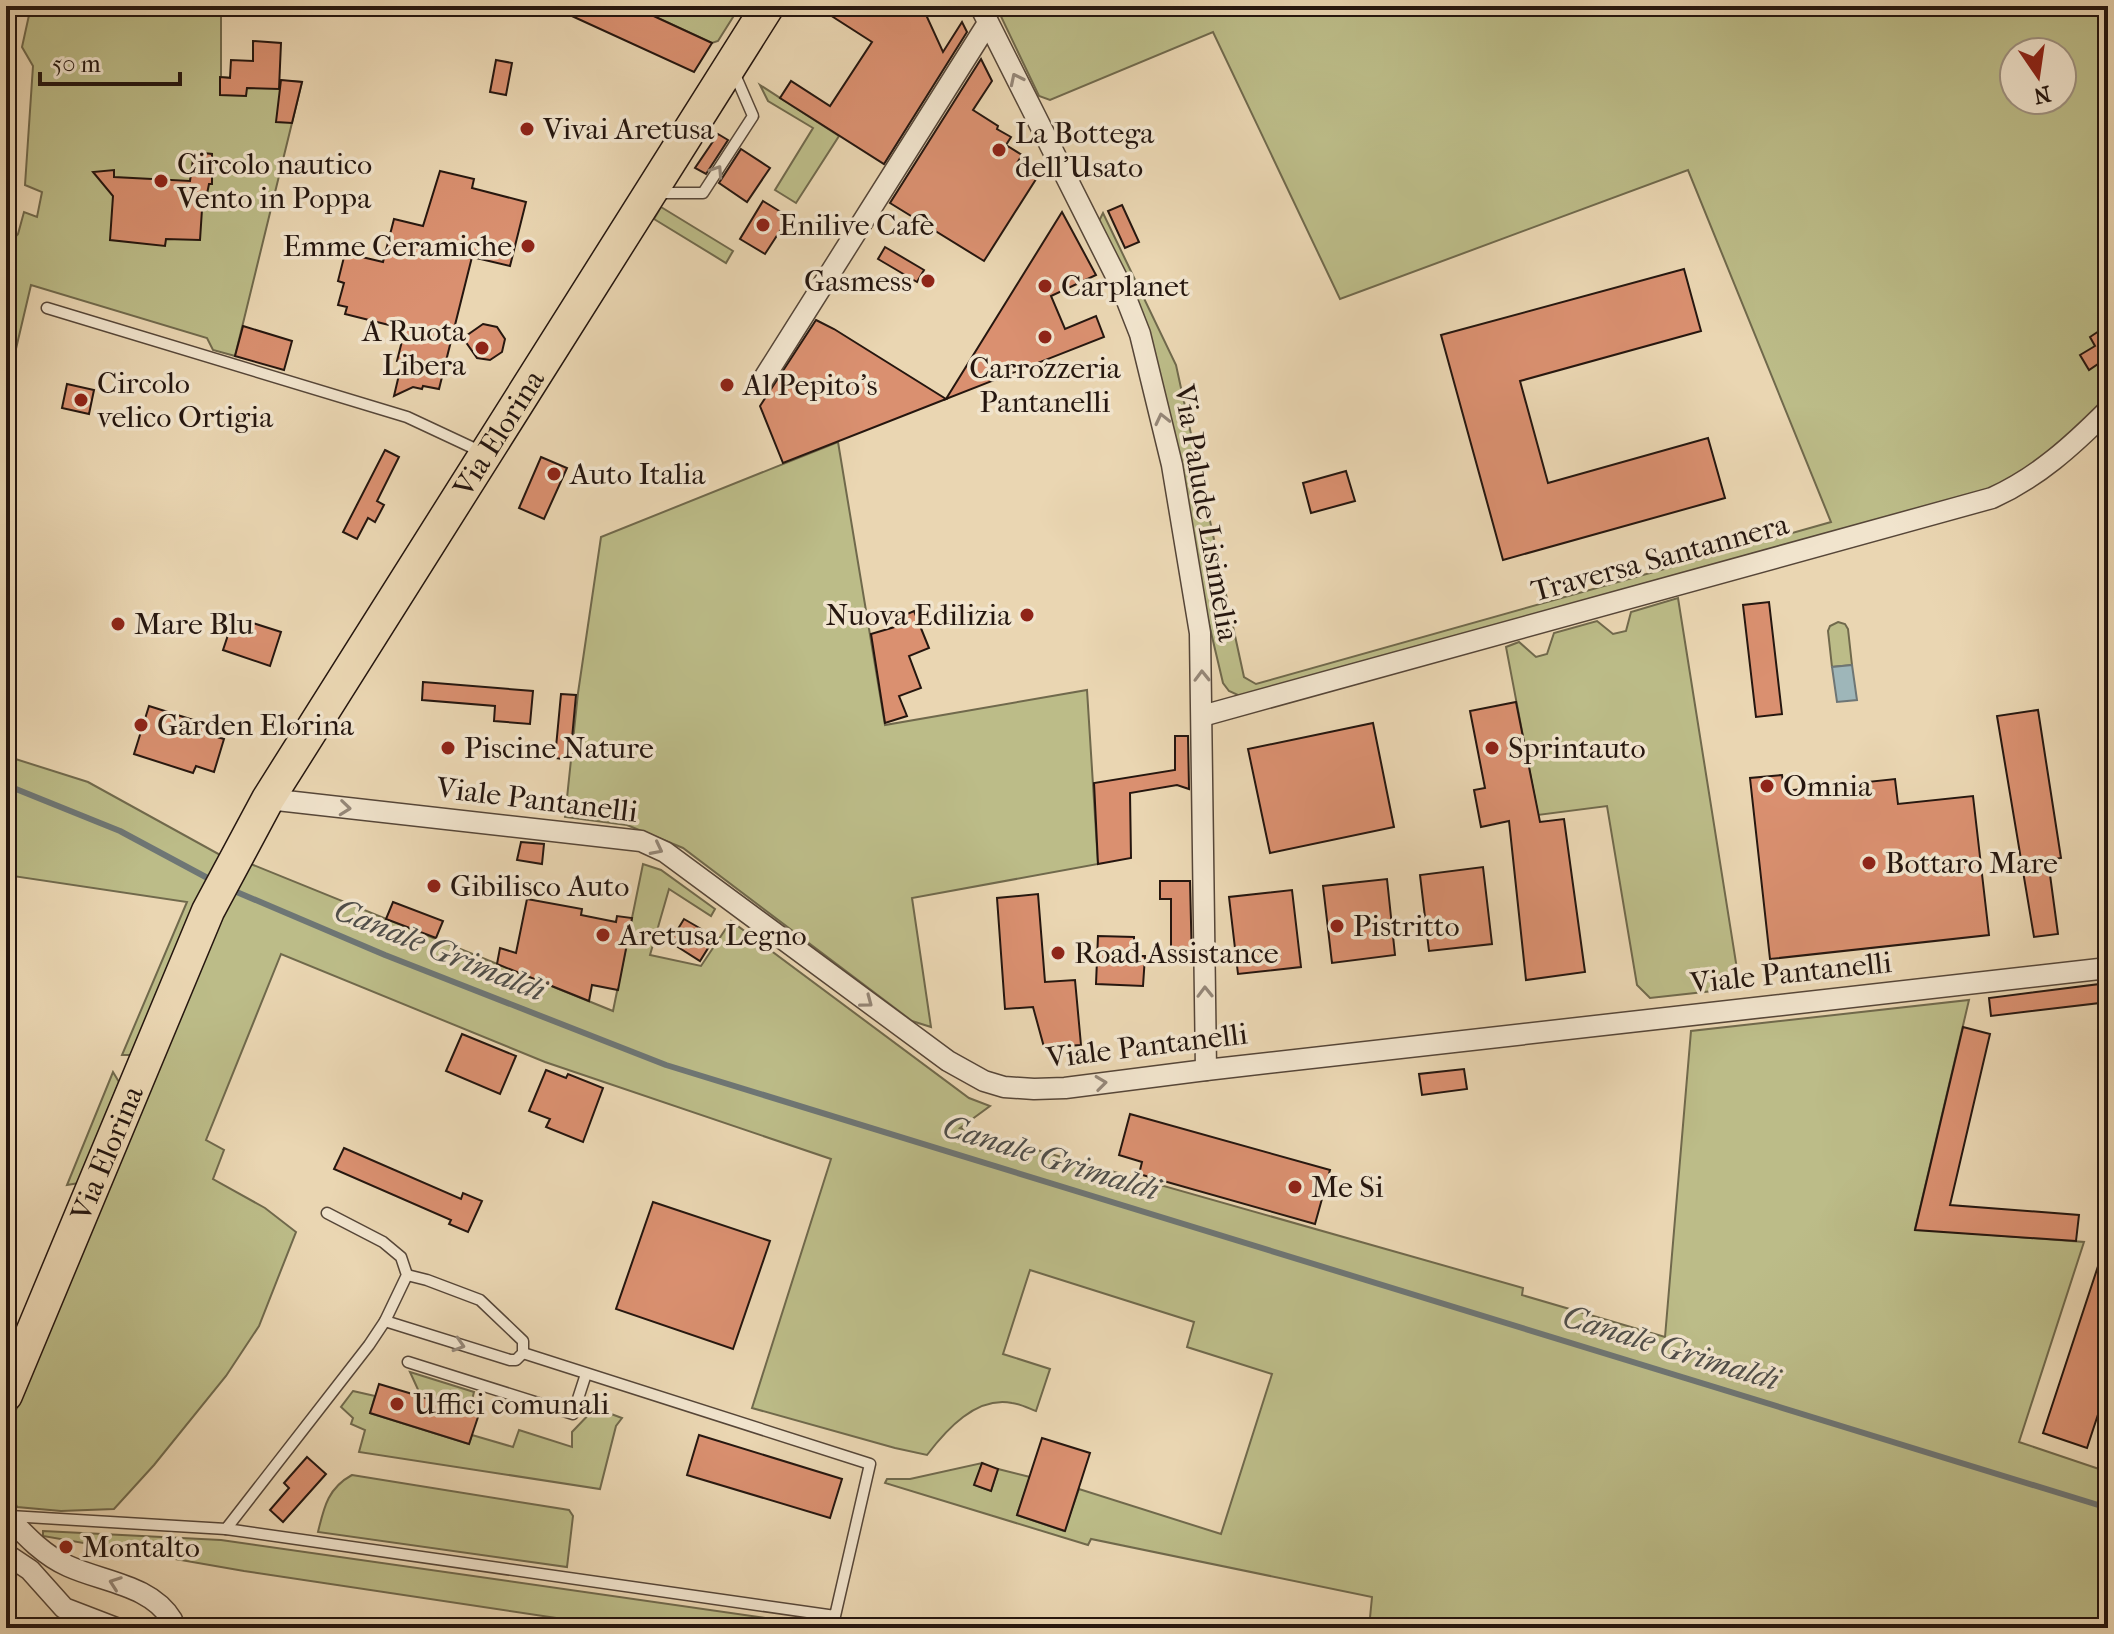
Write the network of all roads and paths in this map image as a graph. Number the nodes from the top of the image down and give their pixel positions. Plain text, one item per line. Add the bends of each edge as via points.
1 (768, 6) edge
2 (984, 14) edge
3 (731, 65) junction
4 (650, 193) junction
5 (47, 308) dead end
6 (759, 386) dead end
7 (2108, 410) edge
8 (485, 454) junction
9 (1202, 716) junction
10 (268, 799) junction
11 (2108, 968) edge
12 (1206, 1070) junction
13 (327, 1213) dead end
14 (407, 1275) junction
15 (385, 1321) junction
16 (523, 1353) junction
17 (408, 1362) dead end
18 (586, 1374) junction
19 (6, 1395) edge
20 (43, 1520) junction
21 (9, 1522) edge
22 (226, 1529) junction
23 (6, 1554) edge
24 (116, 1628) edge
25 (169, 1628) edge

1 - 3 main road, Via Elorina
2 - 6 street
9 -> 2 street, Via Palude Lisimelia via 1200,633 1172,465 1140,334
3 - 4 main road, Via Elorina
4 -> 3 lane via 703,193 753,116
4 - 8 main road, Via Elorina
5 - 8 lane via 407,417
7 - 9 street, Traversa Santannera via 2044,469 1992,498
8 - 10 main road, Via Elorina
12 -> 9 street, Via Palude Lisimelia
10 -> 12 street, Viale Pantanelli via 641,841 665,852 948,1061 1004,1087 1065,1088
10 - 19 main road, Via Elorina via 208,911
11 - 12 street, Viale Pantanelli
13 - 14 lane via 383,1242 401,1257
14 - 15 lane
14 - 16 lane via 480,1300 523,1341
15 -> 16 lane via 510,1360
15 - 22 lane
16 - 18 lane
17 - 18 lane via 573,1414
18 - 22 lane via 870,1464 835,1616
20 - 21 lane
20 - 21 lane
20 - 22 lane
25 -> 21 street via 172,1620 164,1607 149,1596 66,1565
23 - 24 street via 30,1570 64,1608

